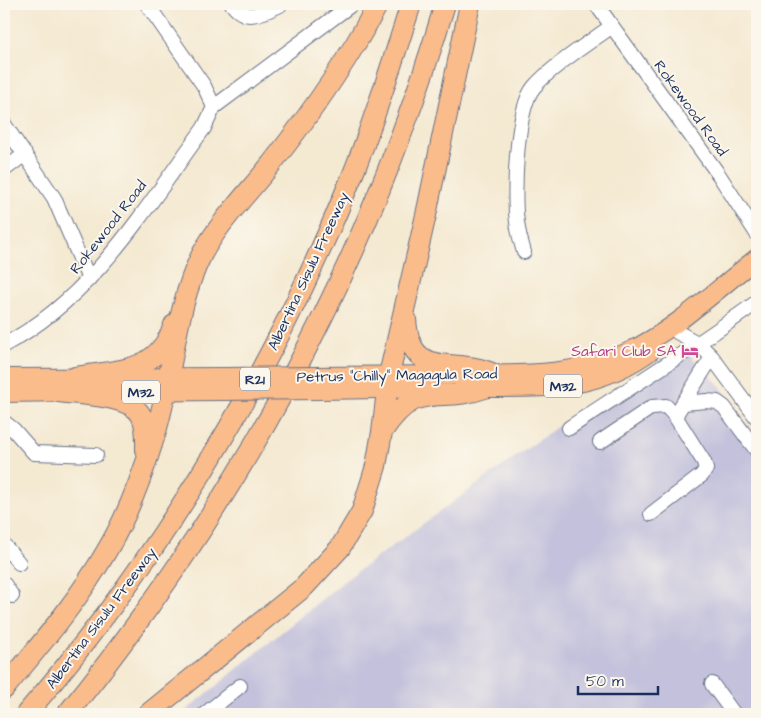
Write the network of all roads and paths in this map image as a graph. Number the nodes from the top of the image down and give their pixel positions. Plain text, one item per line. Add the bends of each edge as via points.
1 (146, 4) edge
2 (232, 4) edge
3 (352, 4) edge
4 (378, 4) edge
5 (411, 4) edge
6 (445, 4) edge
7 (470, 4) edge
8 (596, 4) edge
9 (280, 5) dead end
10 (612, 26) junction
11 (214, 107) junction
12 (4, 124) edge
13 (26, 154) junction
14 (4, 170) edge
15 (757, 234) edge
16 (524, 252) dead end
17 (757, 258) edge
18 (757, 274) edge
19 (90, 280) junction
20 (186, 299) junction
21 (757, 302) edge
22 (405, 304) junction
23 (677, 332) junction
24 (699, 344) junction
25 (4, 345) edge
26 (712, 357) junction
27 (76, 377) junction
28 (4, 378) edge
29 (489, 381) junction
30 (388, 382) junction
31 (168, 384) junction
32 (59, 392) junction
33 (4, 393) edge
34 (683, 403) junction
35 (675, 416) junction
36 (757, 418) edge
37 (4, 422) edge
38 (569, 428) dead end
39 (382, 432) junction
40 (600, 442) dead end
41 (757, 451) edge
42 (96, 454) dead end
43 (146, 459) junction
44 (651, 514) dead end
45 (4, 545) edge
46 (19, 563) dead end
47 (4, 584) edge
48 (12, 596) dead end
49 (712, 684) dead end
50 (240, 686) dead end
51 (4, 689) edge
52 (210, 713) edge
53 (26, 714) edge
54 (67, 714) edge
55 (148, 714) edge
56 (734, 714) edge

1 - 11 street via 196,73
2 - 9 street via 249,15
3 - 11 street
4 - 20 highway via 328,88 210,241 193,275
5 - 53 highway, Albertina Sisulu Freeway / R21 via 353,173 292,312 244,400 158,540 110,609
6 - 54 highway, Albertina Sisulu Freeway / R21 via 396,148 362,234 278,405 222,501 154,602
7 - 22 highway
8 - 10 street, Rokewood Road
10 - 15 street, Rokewood Road via 720,176
10 - 16 street via 545,77 534,87 526,103 517,154 515,194
11 - 19 street, Rokewood Road via 204,128
12 - 13 street
13 - 14 street
13 - 19 street via 54,198
17 - 29 main road, Petrus “Chilly” Magagula Road / M32 via 680,319 629,352 591,366
18 - 23 main road, Petrus “Chilly” Magagula Road / M32
19 - 25 street, Rokewood Road via 33,328
20 - 27 highway via 169,337 150,360 133,367
20 - 31 highway
21 - 24 street
22 - 29 highway via 408,337 422,359 436,365 476,368
22 - 30 highway
23 - 24 street
23 - 29 main road, Petrus “Chilly” Magagula Road / M32 via 637,361 591,381 544,388
24 - 26 street
24 - 38 street
26 - 34 street
26 - 36 street
27 - 28 main road, Petrus “Chilly” Magagula Road / M32
27 - 31 main road, Petrus “Chilly” Magagula Road / M32
29 - 30 main road, Petrus “Chilly” Magagula Road / M32
29 - 39 highway via 474,392 414,399 397,411
30 - 31 main road, Petrus “Chilly” Magagula Road / M32, bridge
30 - 39 highway
31 - 32 main road, Petrus “Chilly” Magagula Road / M32
31 - 43 highway
32 - 33 main road, Petrus “Chilly” Magagula Road / M32
32 - 43 highway via 118,400 135,408 144,421
34 - 35 street
34 - 41 street via 717,402
35 - 40 street via 666,406 652,407
35 - 44 street via 706,469
37 - 42 street via 34,453
39 - 55 highway via 376,466 362,511 323,569
43 - 51 highway via 122,522 102,560
45 - 46 street
47 - 48 street
49 - 56 street
50 - 52 street

